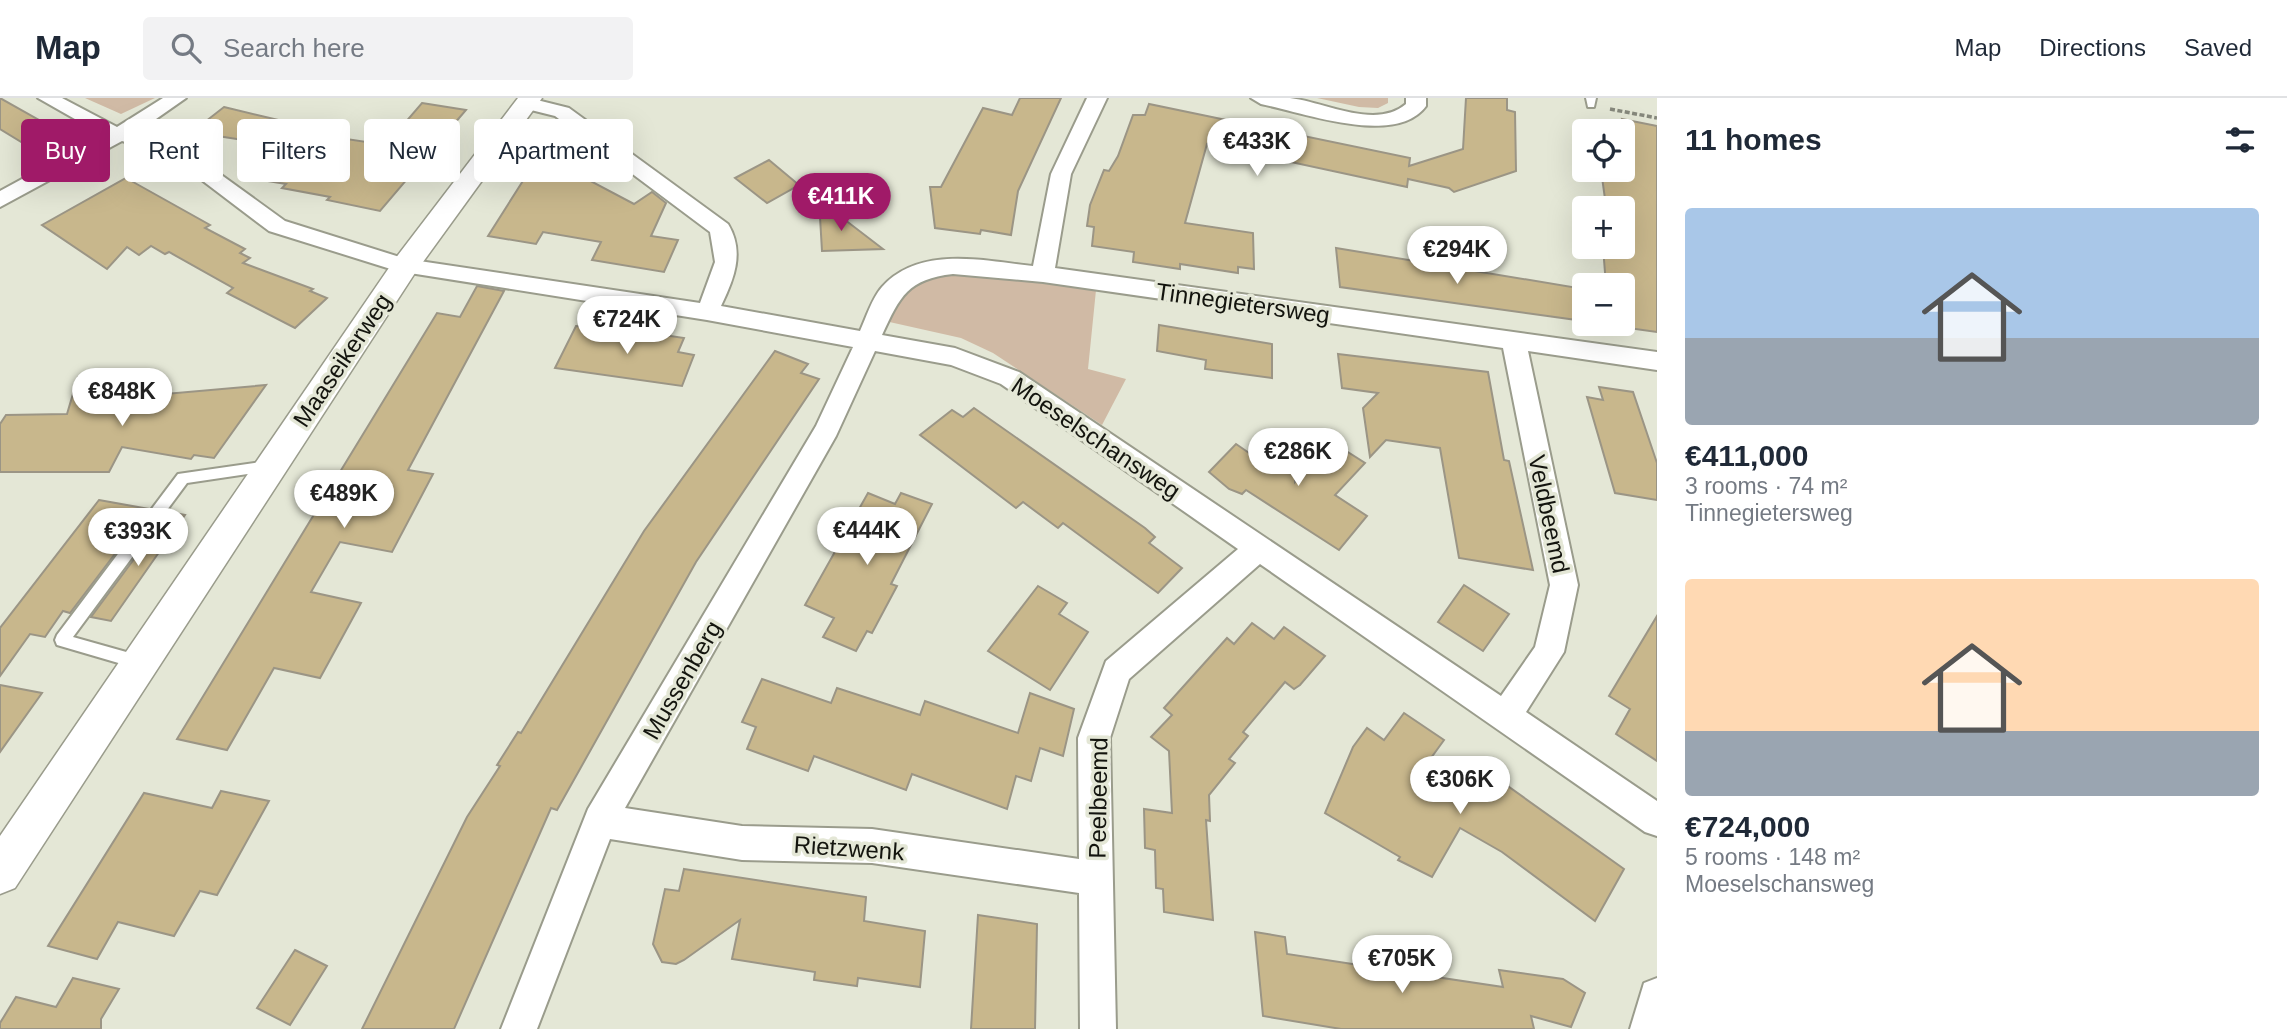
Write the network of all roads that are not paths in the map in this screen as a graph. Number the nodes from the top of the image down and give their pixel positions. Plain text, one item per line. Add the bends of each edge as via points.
1 (48, 98) edge
2 (176, 98) edge
3 (1097, 98) edge
4 (1261, 98) edge
5 (1416, 98) edge
6 (528, 101) edge
7 (120, 134) junction
8 (0, 200) edge
9 (405, 266) junction
10 (1043, 274) junction
11 (707, 312) junction
12 (865, 341) junction
13 (1514, 342) junction
14 (1657, 361) edge
15 (270, 466) junction
16 (1257, 549) junction
17 (140, 663) junction
18 (1506, 715) junction
19 (1657, 820) edge
20 (600, 821) junction
21 (0, 873) edge
22 (1097, 879) junction
23 (1657, 996) edge
24 (519, 1029) edge
25 (1098, 1029) edge
26 (1647, 1029) edge

1 - 7 street, Moeselschansweg via 100,128
2 - 7 street
3 - 10 street via 1061,174
4 - 5 street via 1378,122 1402,118 1416,106
6 - 9 street, Maaseikerweg
6 - 11 street via 562,112 720,229 728,250
7 - 8 street
7 - 9 street, Moeselschansweg via 177,152 278,226
9 - 11 street, Moeselschansweg
9 - 15 street, Maaseikerweg
10 - 12 street, Tinnegietersweg via 953,266 921,270 890,292
10 - 13 street, Tinnegietersweg
11 - 12 street, Moeselschansweg
12 - 16 street, Moeselschansweg via 955,357 1010,378
12 - 20 street, Mussenberg via 827,429
13 - 14 street, Tinnegietersweg
13 - 18 street, Veldbeemd via 1564,585 1549,652
15 - 17 street, Maaseikerweg
15 - 17 lane via 183,478 62,640
16 - 18 street, Moeselschansweg
16 - 22 street, Peelbeemd via 1117,671 1094,737
17 - 21 street, Maaseikerweg
18 - 19 street, Moeselschansweg
20 - 22 street, Rietzwenk via 742,843 873,846
20 - 24 street, Mussenberg
22 - 25 street, Peelbeemd
23 - 26 street

